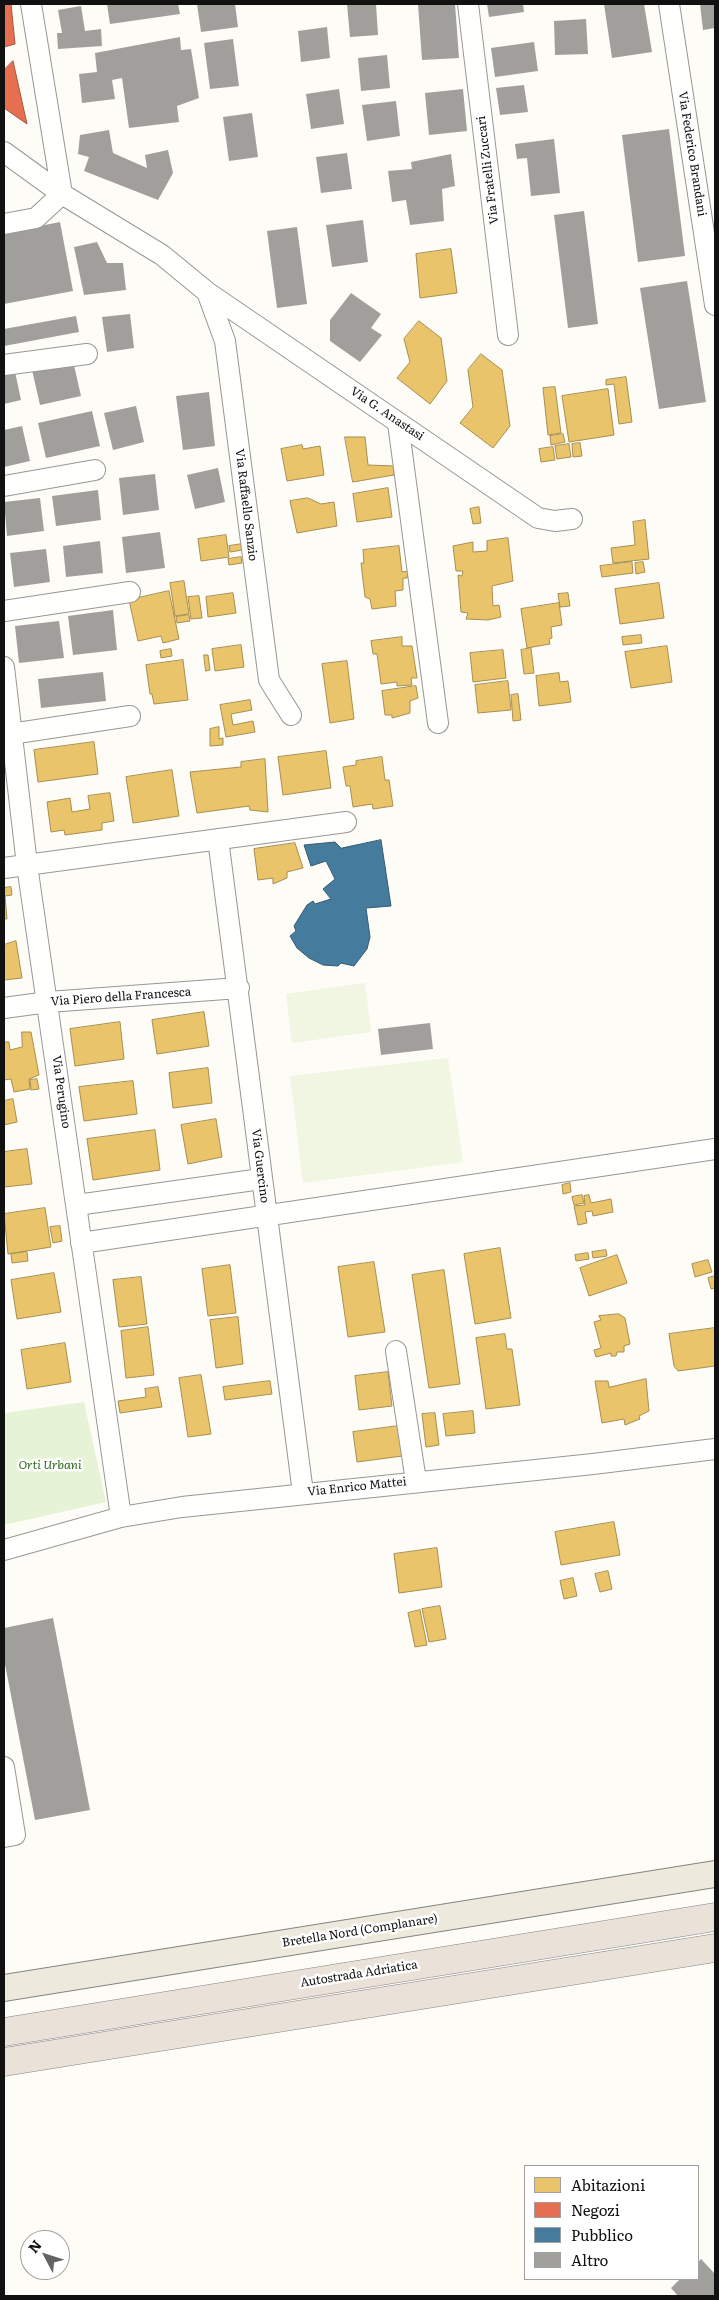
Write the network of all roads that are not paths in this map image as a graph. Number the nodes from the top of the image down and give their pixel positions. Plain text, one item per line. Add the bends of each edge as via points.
1 (31, 4) edge
2 (468, 4) edge
3 (669, 4) edge
4 (4, 152) edge
5 (62, 194) junction
6 (4, 224) edge
7 (207, 292) junction
8 (715, 305) edge
9 (508, 335) dead end
10 (87, 354) dead end
11 (4, 365) edge
12 (398, 422) junction
13 (95, 470) dead end
14 (4, 486) edge
15 (572, 519) dead end
16 (130, 592) dead end
17 (4, 611) edge
18 (4, 667) edge
19 (291, 715) dead end
20 (130, 716) dead end
21 (438, 723) dead end
22 (8, 735) edge
23 (346, 822) dead end
24 (218, 839) junction
25 (27, 865) junction
26 (4, 868) edge
27 (239, 988) junction
28 (48, 1002) junction
29 (4, 1008) edge
30 (715, 1149) edge
31 (261, 1180) junction
32 (76, 1205) junction
33 (266, 1216) junction
34 (82, 1242) junction
35 (396, 1351) dead end
36 (715, 1449) edge
37 (416, 1481) junction
38 (304, 1493) junction
39 (121, 1518) junction
40 (4, 1550) edge
41 (4, 1767) edge
42 (4, 1837) edge
43 (715, 1874) edge
44 (715, 1917) edge
45 (715, 1948) edge
46 (4, 1988) edge
47 (4, 2032) edge
48 (4, 2062) edge

1 - 5 street
2 - 9 street, Via Fratelli Zuccari
3 - 8 street, Via Federico Brandani
4 - 5 street, Via G. Anastasi
5 - 6 street via 36,218
5 - 7 street, Via G. Anastasi via 143,242
7 - 12 street, Via G. Anastasi
7 - 19 street, Via Raffaello Sanzio via 225,341 269,680
10 - 11 street
12 - 15 street, Via G. Anastasi via 538,518
12 - 21 street
13 - 14 street
16 - 17 street
18 - 22 street, Via Perugino
20 - 22 street
22 - 25 street, Via Perugino
23 - 24 street
24 - 25 street
24 - 27 street, Via Guercino
25 - 26 street
25 - 28 street, Via Perugino
27 - 28 street, Via Piero della Francesca
27 - 31 street, Via Guercino
28 - 29 street, Via Piero della Francesca
28 - 32 street, Via Perugino
30 - 33 street
31 - 32 street
31 - 33 street, Via Guercino
32 - 34 street, Via Perugino
33 - 34 street
33 - 38 street, Via Guercino
34 - 39 street, Via Perugino
35 - 37 street
36 - 37 street, Via Enrico Mattei
37 - 38 street, Via Enrico Mattei
38 - 39 street, Via Enrico Mattei via 182,1507
39 - 40 street, Via Enrico Mattei
41 - 42 street via 15,1835
43 - 46 main road, Bretella Nord (Complanare)
44 - 47 highway, Autostrada Adriatica
45 - 48 highway

